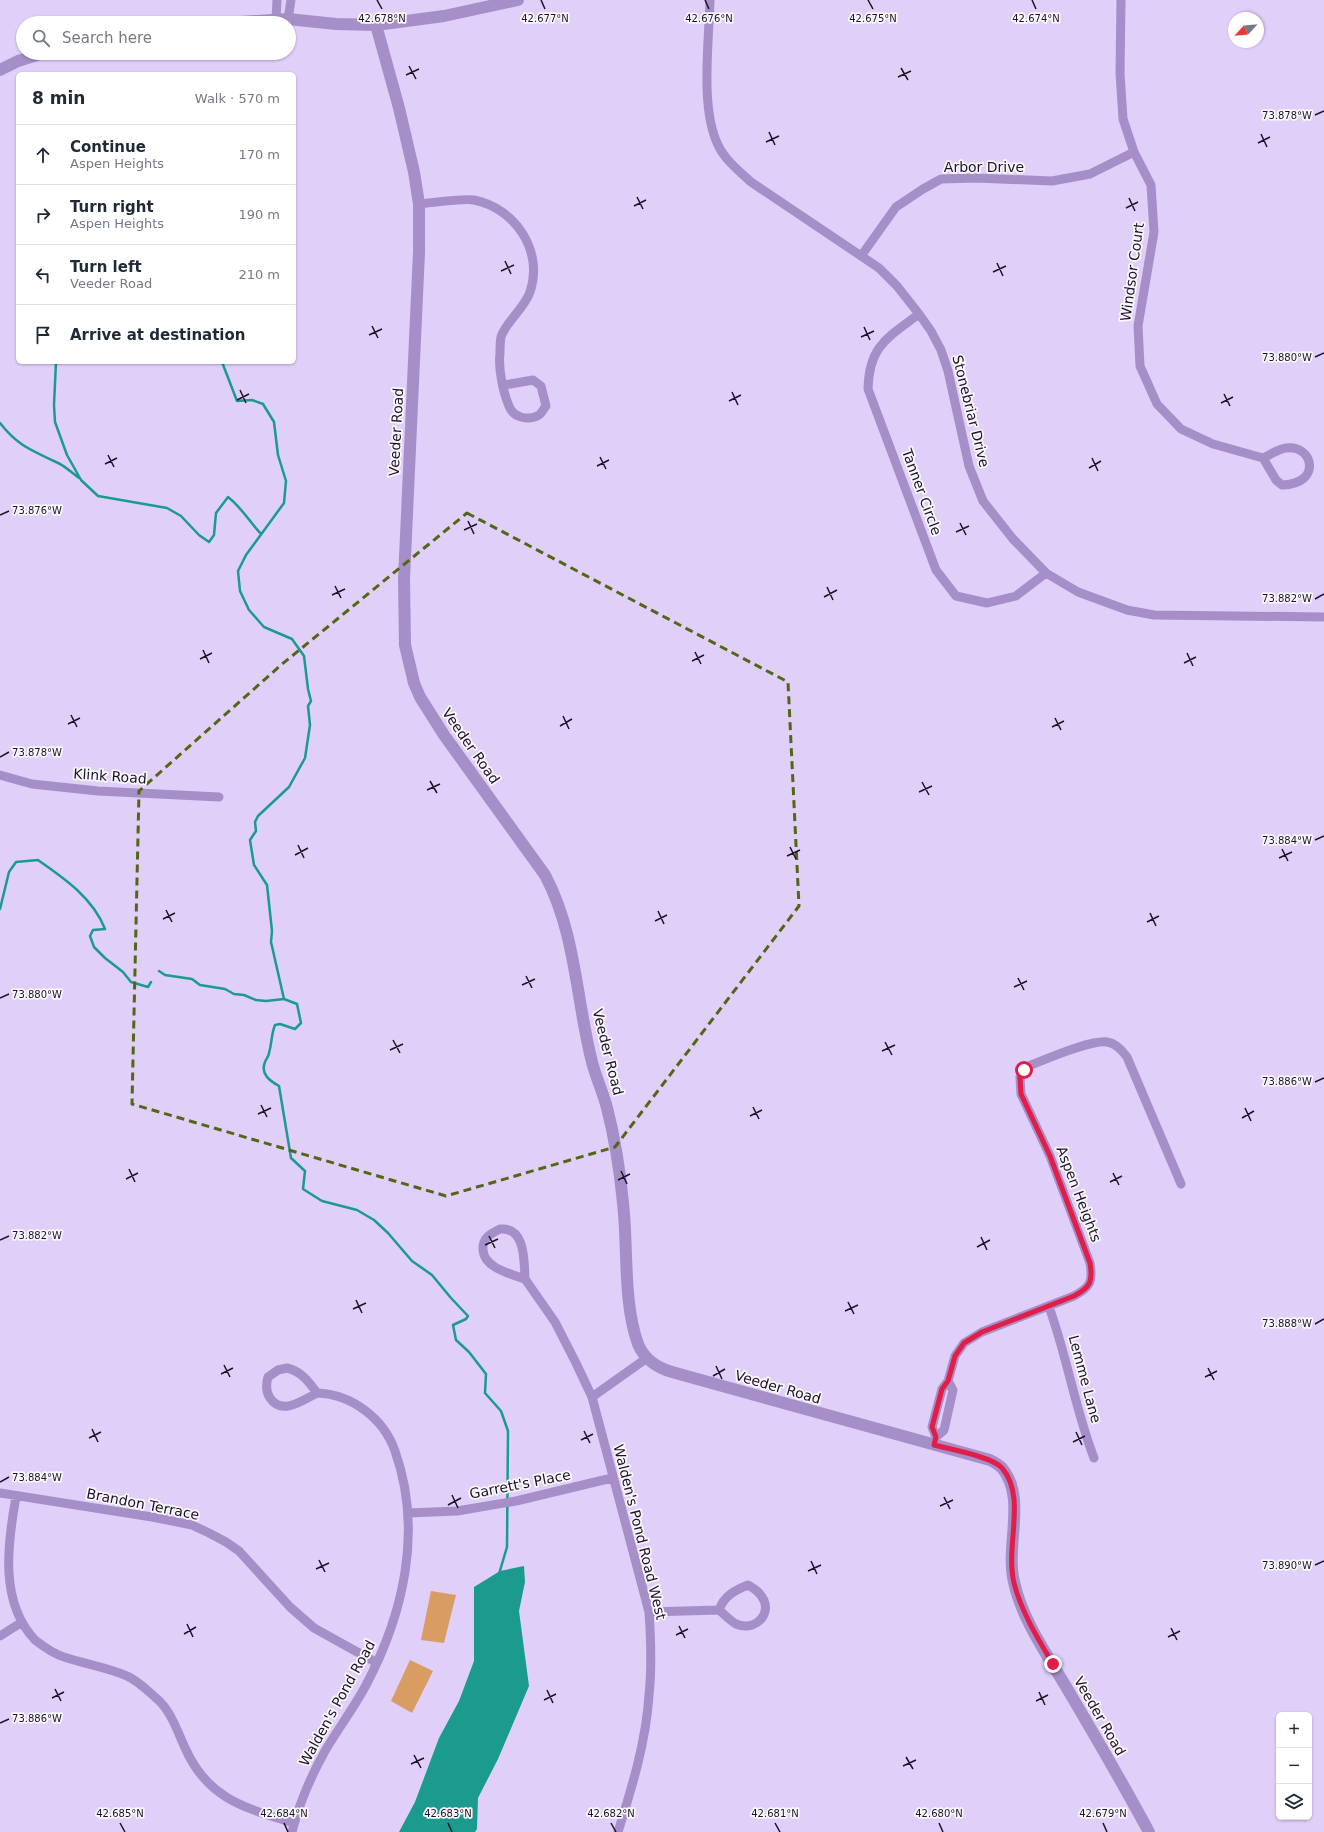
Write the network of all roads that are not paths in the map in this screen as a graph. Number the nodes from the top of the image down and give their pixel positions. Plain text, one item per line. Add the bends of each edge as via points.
1 (277, 0) edge
2 (291, 0) edge
3 (518, 0) edge
4 (710, 0) edge
5 (1122, 0) edge
6 (483, 3) edge
7 (276, 16) edge
8 (288, 16) edge
9 (296, 20) edge
10 (376, 26) junction
11 (21, 60) edge
12 (0, 70) edge
13 (1134, 152) junction
14 (419, 204) junction
15 (861, 256) junction
16 (918, 314) junction
17 (504, 385) junction
18 (1263, 458) junction
19 (1046, 574) junction
20 (1324, 617) edge
21 (0, 775) edge
22 (219, 797) dead end
23 (1181, 1184) dead end
24 (525, 1279) junction
25 (1049, 1307) junction
26 (647, 1358) junction
27 (317, 1393) junction
28 (592, 1397) junction
29 (935, 1441) junction
30 (1094, 1458) dead end
31 (612, 1478) junction
32 (0, 1494) edge
33 (16, 1497) junction
34 (408, 1513) junction
35 (719, 1610) junction
36 (649, 1612) junction
37 (19, 1624) junction
38 (0, 1636) edge
39 (377, 1663) junction
40 (293, 1828) edge
41 (618, 1832) edge
42 (1149, 1832) edge

1 - 7 street
2 - 8 street
3 - 6 street
4 - 15 street, Stonebriar Drive via 707,104 718,146 732,165 750,182
5 - 13 street, Windsor Court via 1120,73 1123,119
6 - 10 street via 444,16
9 - 10 street
10 - 14 street, Veeder Road via 414,172
11 - 12 street
13 - 15 street, Arbor Drive via 1090,174 1052,181 941,179 896,207
13 - 18 street, Windsor Court via 1151,185 1154,232 1138,326 1140,366 1157,404 1181,430 1213,444
14 - 17 street via 473,200 491,206 510,219 524,234 532,254 534,273 531,291 524,306 501,336 499,363
14 - 26 street, Veeder Road via 419,260 404,579 405,645 412,678 420,697 444,735 545,875 564,919 592,1062 613,1134 624,1204 632,1317 639,1345
15 - 16 street, Stonebriar Drive via 879,268 897,286
16 - 19 street, Stonebriar Drive via 941,350 969,466 983,501 1013,539
16 - 19 street, Tanner Circle via 884,340 872,358 868,389 936,570 956,596 987,603 1016,596
17 - 17 street via 509,408 518,416 527,419 540,415 546,406 541,386 533,380
18 - 18 street via 1276,480 1282,485 1294,484 1305,479 1309,472 1310,462 1298,448 1280,449
19 - 20 street, Stonebriar Drive via 1078,592 1127,610 1154,615
21 - 22 street, Klink Road via 32,784 98,791
23 - 25 street, Aspen Heights via 1127,1056 1121,1049 1107,1042 1092,1044 1031,1065 1024,1070 1020,1077 1021,1094 1050,1156 1090,1263 1092,1276 1090,1284 1083,1292
24 - 24 street via 501,1271 485,1259 483,1245 489,1235 504,1229 516,1236 523,1247
24 - 28 street, Walden's Pond Road West via 555,1322
25 - 29 street, Aspen Heights via 982,1332 964,1343 955,1356 948,1381 942,1389 932,1427
25 - 30 street, Lemme Lane
26 - 28 street
26 - 29 street, Veeder Road via 662,1369 672,1372
27 - 27 street via 296,1404 281,1407 269,1397 266,1391 267,1381 272,1373 278,1370 294,1369 308,1380
27 - 34 street, Walden's Pond Road via 341,1397 360,1406 382,1426 393,1445 400,1466
28 - 31 street, Walden's Pond Road West
29 - 42 street, Veeder Road via 990,1460 1002,1467 1011,1481 1015,1499 1010,1557 1018,1597 1037,1636
31 - 34 street, Garrett's Place via 516,1501 457,1510
31 - 36 street, Walden's Pond Road West
32 - 33 street, Brandon Terrace
33 - 37 street via 4,1570 8,1600
33 - 39 street, Brandon Terrace via 192,1525 239,1551 290,1607 314,1628
34 - 39 street, Walden's Pond Road via 404,1583 393,1624
35 - 35 street via 736,1624 748,1626 759,1621 766,1608 757,1590 748,1585 727,1596
35 - 36 street
36 - 41 street, Walden's Pond Road West via 650,1695 643,1739
37 - 38 street
37 - 40 street via 40,1644 62,1656 128,1676 157,1699 165,1709 189,1758 209,1783 240,1806
39 - 40 street, Walden's Pond Road via 322,1757 303,1797

